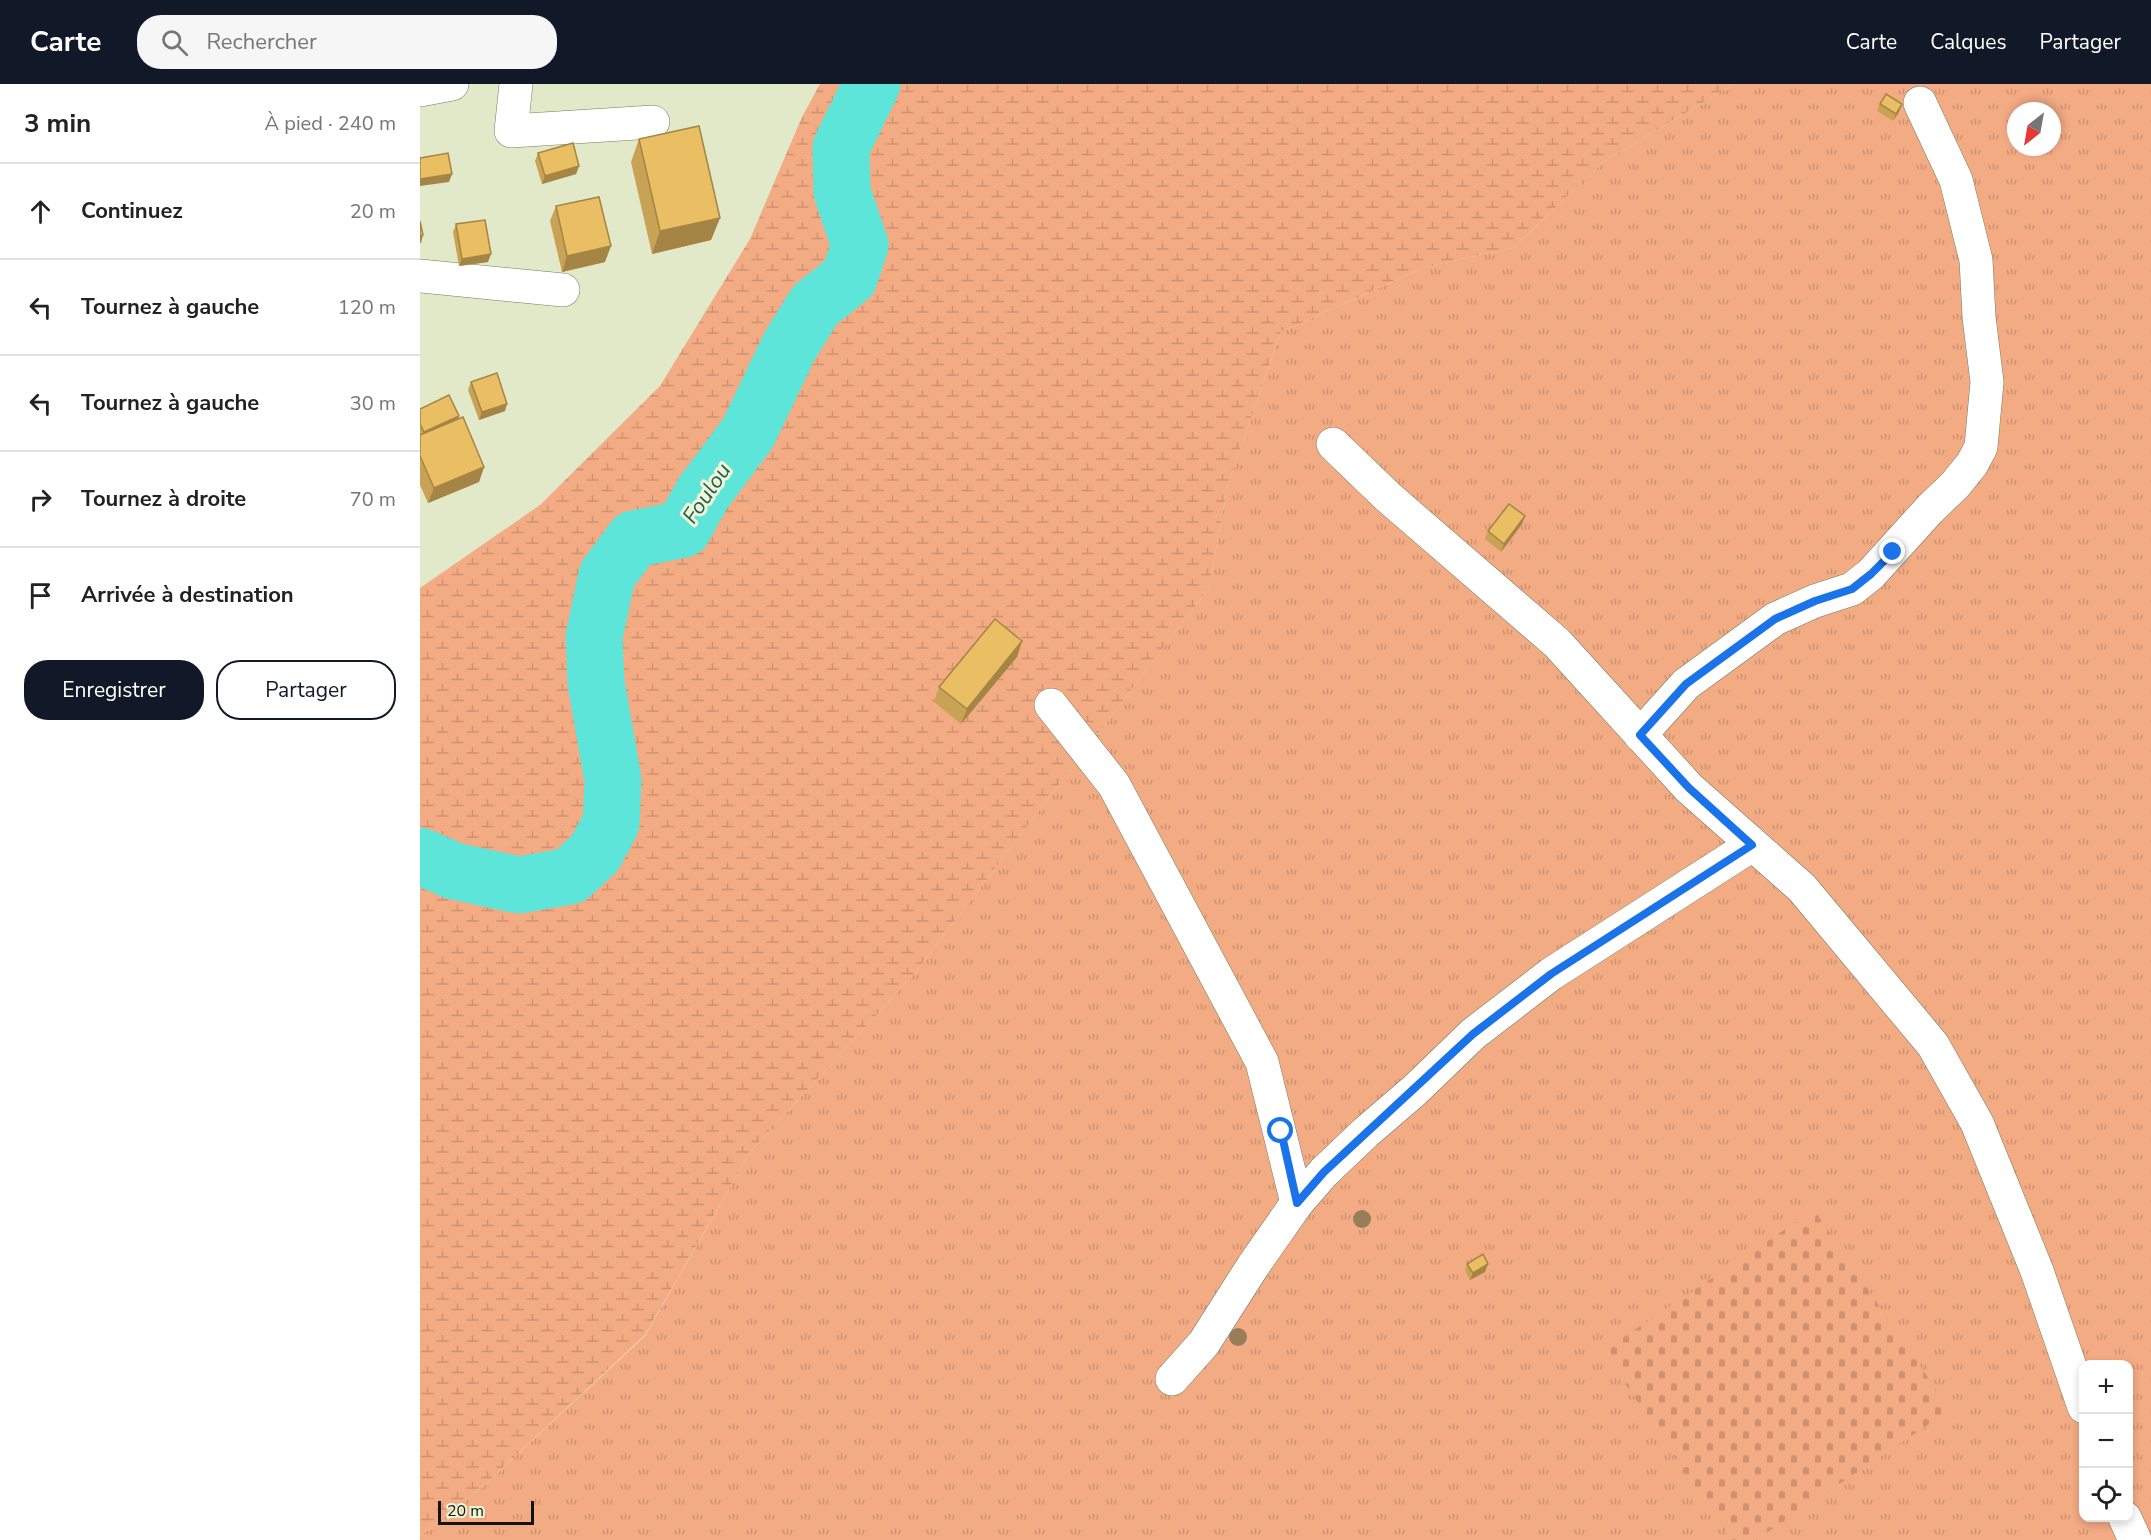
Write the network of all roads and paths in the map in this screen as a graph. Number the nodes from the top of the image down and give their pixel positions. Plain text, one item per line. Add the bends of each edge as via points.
1 (452, 84) edge
2 (516, 84) edge
3 (420, 90) edge
4 (1920, 103) dead end
5 (653, 122) dead end
6 (420, 276) edge
7 (563, 290) dead end
8 (1333, 444) dead end
9 (1051, 705) dead end
10 (1640, 735) junction
11 (1752, 845) junction
12 (1297, 1203) junction
13 (1172, 1379) dead end
14 (2079, 1393) edge
15 (2127, 1522) edge
16 (2135, 1540) edge

1 - 3 street
2 - 5 street via 511,131
4 - 10 street via 1956,180 1976,260 1987,382 1981,447 1955,485 1871,574 1852,589 1775,619 1686,684
6 - 7 street
8 - 10 street via 1388,497 1557,643
9 - 12 street via 1114,785 1262,1062
10 - 11 street via 1689,788
11 - 12 street via 1551,974 1473,1034 1340,1157
11 - 14 street via 1802,888 1933,1045 1977,1123 2037,1271
12 - 13 street via 1204,1342
15 - 16 street

